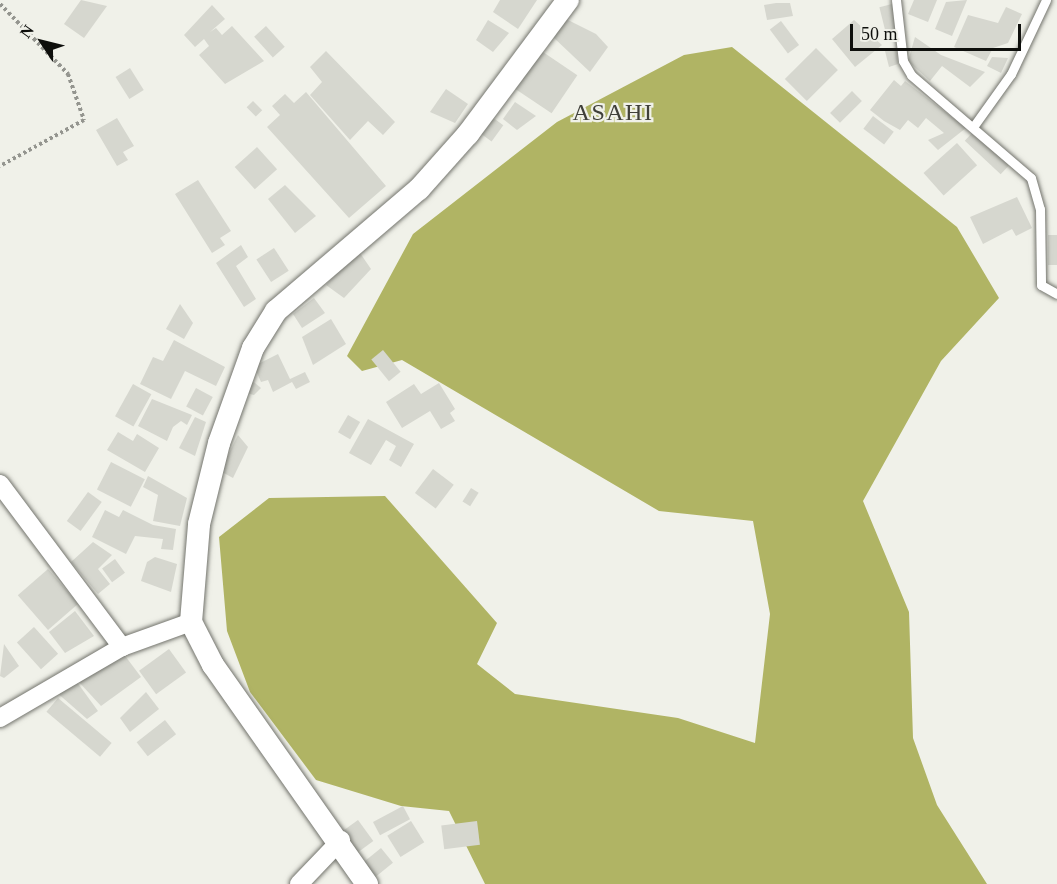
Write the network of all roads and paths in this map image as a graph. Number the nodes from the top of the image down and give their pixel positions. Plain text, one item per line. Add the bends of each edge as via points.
1 (568, 0) edge
2 (896, 0) edge
3 (1046, 0) edge
4 (0, 4) edge
5 (974, 127) junction
6 (0, 166) edge
7 (1057, 294) edge
8 (0, 484) edge
9 (191, 622) junction
10 (122, 646) junction
11 (0, 718) edge
12 (340, 840) junction
13 (299, 884) edge
14 (367, 884) edge

1 - 9 street via 468,134 419,189 276,311 253,348 219,443 199,524
2 - 5 lane via 903,61 911,75
3 - 5 lane via 1011,74
4 - 6 path via 68,74 84,120
5 - 7 lane via 1031,178 1041,209 1041,285
8 - 10 street
9 - 10 street
9 - 12 street via 213,665
10 - 11 street
12 - 13 street
12 - 14 street

